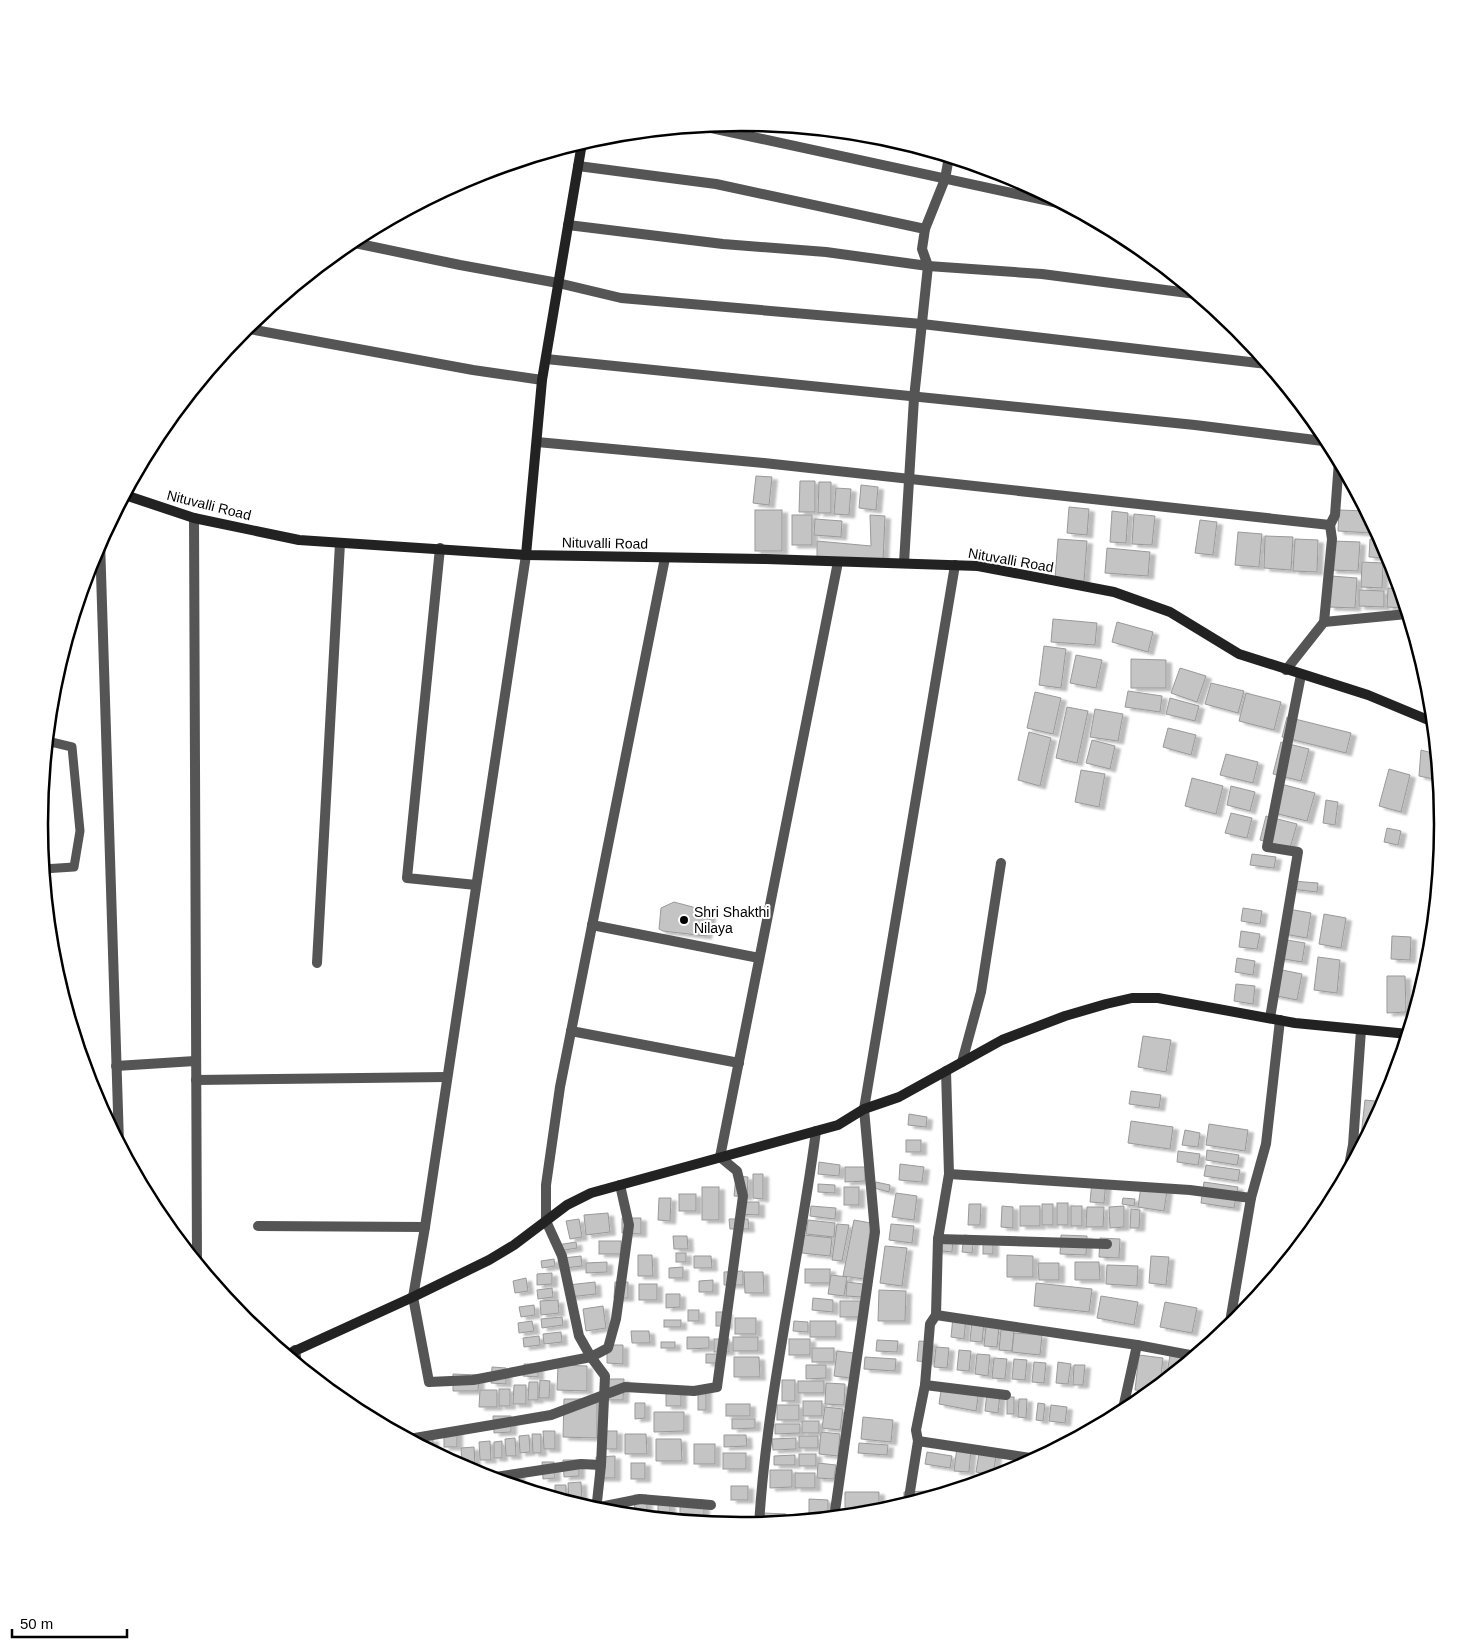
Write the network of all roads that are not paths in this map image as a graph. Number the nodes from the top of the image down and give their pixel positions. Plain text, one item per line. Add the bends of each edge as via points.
1 (724, 131) edge
2 (581, 150) edge
3 (948, 163) edge
4 (578, 166) junction
5 (945, 178) junction
6 (1039, 199) edge
7 (568, 226) junction
8 (925, 229) junction
9 (368, 241) edge
10 (928, 266) junction
11 (558, 283) junction
12 (1185, 293) edge
13 (922, 324) junction
14 (255, 330) edge
15 (546, 359) junction
16 (1258, 363) edge
17 (542, 380) junction
18 (914, 398) junction
19 (538, 442) junction
20 (1320, 442) edge
21 (1338, 472) edge
22 (909, 479) junction
23 (130, 497) edge
24 (194, 518) junction
25 (1330, 525) junction
26 (340, 543) junction
27 (440, 548) junction
28 (526, 554) junction
29 (101, 558) edge
30 (665, 558) junction
31 (838, 562) junction
32 (904, 563) junction
33 (955, 565) junction
34 (1402, 615) edge
35 (1324, 622) junction
36 (1286, 670) junction
37 (1301, 675) junction
38 (1426, 719) edge
39 (52, 742) edge
40 (1000, 863) dead end
41 (49, 869) edge
42 (476, 885) junction
43 (592, 925) junction
44 (759, 958) junction
45 (317, 963) dead end
46 (1275, 1019) junction
47 (1361, 1030) junction
48 (571, 1031) junction
49 (1402, 1033) edge
50 (195, 1061) junction
51 (962, 1062) junction
52 (739, 1063) junction
53 (116, 1066) junction
54 (946, 1071) junction
55 (447, 1077) junction
56 (196, 1080) junction
57 (864, 1109) junction
58 (118, 1130) edge
59 (816, 1131) junction
60 (1351, 1153) edge
61 (720, 1158) junction
62 (949, 1174) junction
63 (620, 1185) junction
64 (1251, 1198) junction
65 (546, 1221) junction
66 (258, 1226) dead end
67 (425, 1228) junction
68 (938, 1239) junction
69 (1106, 1244) dead end
70 (197, 1254) edge
71 (413, 1297) junction
72 (936, 1315) junction
73 (1231, 1315) edge
74 (1137, 1345) junction
75 (292, 1353) edge
76 (1188, 1355) edge
77 (591, 1357) junction
78 (925, 1385) junction
79 (606, 1395) junction
80 (1006, 1395) dead end
81 (1125, 1402) edge
82 (418, 1438) edge
83 (918, 1442) junction
84 (1023, 1457) edge
85 (602, 1465) junction
86 (504, 1476) edge
87 (909, 1497) edge
88 (595, 1502) edge
89 (711, 1505) dead end
90 (610, 1506) edge
91 (835, 1512) edge
92 (760, 1518) edge

1 - 5 street
2 - 4 street
3 - 5 street
4 - 7 street
4 - 8 street via 716,184
5 - 6 street
5 - 8 street
7 - 10 street via 826,252
7 - 11 street
8 - 10 street via 922,249
9 - 11 street via 460,265
10 - 12 street via 1042,274
10 - 13 street
11 - 13 street via 621,298
11 - 15 street
13 - 16 street
13 - 18 street
14 - 17 street
15 - 17 street
15 - 18 street
17 - 19 street
18 - 20 street
18 - 22 street
19 - 22 street
19 - 28 street
21 - 25 street via 1335,515
22 - 25 street
22 - 32 street
23 - 24 street, Nituvalli Road
24 - 26 street, Nituvalli Road via 299,540
24 - 50 street
25 - 35 street via 1332,539
26 - 27 street, Nituvalli Road
26 - 45 street
27 - 28 street, Nituvalli Road
27 - 42 street via 406,878
28 - 30 street, Nituvalli Road
28 - 42 street
29 - 53 street
30 - 31 street, Nituvalli Road
30 - 43 street
31 - 32 street, Nituvalli Road
31 - 44 street
32 - 33 street, Nituvalli Road
33 - 36 street, Nituvalli Road via 978,566 1114,592 1170,612 1239,654
33 - 57 street
34 - 35 street
35 - 36 street
36 - 37 street, Nituvalli Road
37 - 38 street, Nituvalli Road via 1368,695
37 - 46 street via 1267,847 1298,852
39 - 41 lane via 72,747 80,831 74,867
40 - 51 street via 980,992
42 - 55 street
43 - 44 street
43 - 48 street
44 - 52 street
46 - 47 street
46 - 51 street via 1158,998 1132,998 1064,1016 1002,1040
46 - 64 street via 1266,1144
47 - 49 street
47 - 60 street
48 - 52 street
48 - 65 street via 546,1185
50 - 53 street
50 - 56 street
51 - 54 street
52 - 61 street
53 - 58 street
54 - 57 street via 899,1097
54 - 62 street
55 - 56 street
55 - 67 street
56 - 70 street
57 - 59 street via 838,1124
57 - 91 street via 874,1232
59 - 61 street
59 - 92 street via 780,1353
61 - 63 street
61 - 79 street via 737,1171 743,1196 717,1387 694,1391 626,1387
62 - 64 street via 1190,1190
62 - 68 street
63 - 65 street via 583,1197
63 - 77 street via 629,1225 616,1319 608,1348
64 - 73 street
65 - 71 street via 514,1246
65 - 77 street via 562,1256 579,1336
66 - 67 street
67 - 71 street
68 - 69 street
68 - 72 street
71 - 75 street
71 - 77 street via 429,1382 473,1380
72 - 74 street
72 - 78 street via 930,1324
74 - 76 street
74 - 81 street
77 - 79 street via 606,1376
78 - 80 street
78 - 83 street via 916,1430
79 - 82 street via 551,1415
79 - 85 street
83 - 84 street
83 - 87 street
85 - 86 street via 582,1464
85 - 88 street
89 - 90 street via 640,1499

